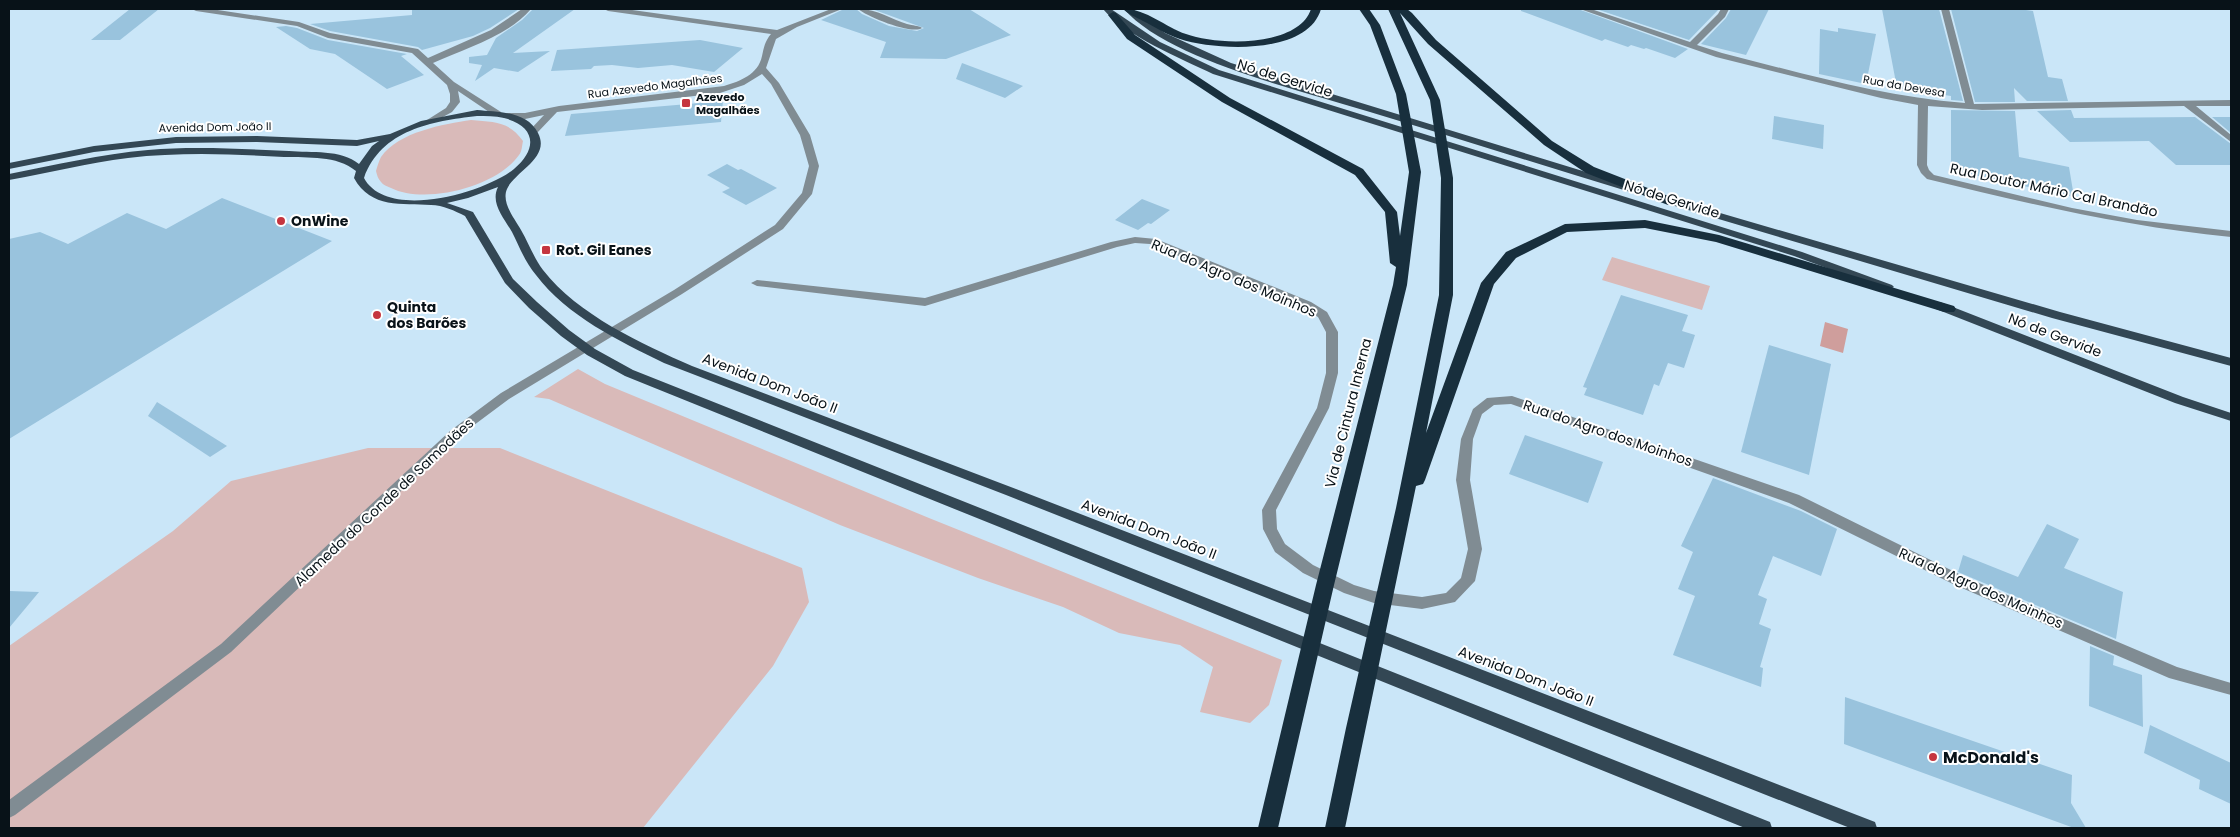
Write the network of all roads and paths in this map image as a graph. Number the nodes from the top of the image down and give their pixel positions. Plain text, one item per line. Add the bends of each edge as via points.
1 (196, 9) edge
2 (527, 9) edge
3 (608, 9) edge
4 (838, 9) edge
5 (862, 9) edge
6 (1128, 9) edge
7 (1316, 9) edge
8 (1364, 9) edge
9 (1393, 9) edge
10 (1401, 9) edge
11 (1584, 9) edge
12 (1725, 9) edge
13 (1945, 9) edge
14 (1110, 12) edge
15 (918, 28) dead end
16 (777, 34) junction
17 (1691, 46) junction
18 (427, 62) junction
19 (762, 70) junction
20 (451, 84) junction
21 (1923, 103) junction
22 (2231, 103) edge
23 (2187, 104) junction
24 (1970, 106) junction
25 (559, 109) junction
26 (502, 115) junction
27 (432, 120) junction
28 (534, 131) junction
29 (393, 135) junction
30 (2231, 139) edge
31 (9, 166) edge
32 (360, 169) junction
33 (515, 173) junction
34 (9, 177) edge
35 (433, 202) junction
36 (1672, 202) junction
37 (2231, 234) edge
38 (757, 283) dead end
39 (1400, 285) junction
40 (1948, 309) junction
41 (2231, 362) edge
42 (2231, 417) edge
43 (1404, 508) junction
44 (2231, 689) edge
45 (9, 810) edge
46 (1268, 828) edge
47 (1335, 828) edge
48 (1764, 828) edge
49 (1869, 828) edge

1 - 18 street via 300,24 328,35 416,51
2 - 18 street via 520,17
3 - 16 street
4 - 16 street
5 - 15 street via 909,28
6 - 7 highway via 1182,36 1200,42 1229,45 1265,42 1297,32 1312,20
6 - 36 main road, Nó de Gervide via 1143,24 1228,65
8 - 39 highway, Via de Cintura Interna via 1375,25 1400,94 1414,172
9 - 43 highway via 1435,100 1447,178 1446,296
10 - 36 highway via 1432,42 1548,143 1590,170
11 - 17 street, Rua da Devesa
12 - 17 street
13 - 24 street
14 - 39 highway via 1131,38 1226,100 1359,172 1391,212
14 - 40 main road, Nó de Gervide via 1157,44 1216,72 1798,254
16 - 19 street via 768,44
17 - 21 street, Rua da Devesa
18 - 20 street
19 - 25 street, Rua Azevedo Magalhães via 740,84 720,90
19 - 45 street, Alameda do Conde de Samodães via 775,83 805,135 814,166 806,194 779,227 505,396 454,434 226,648
20 - 26 street
20 - 27 street via 455,102 449,110
21 - 24 street, Rua da Devesa
21 - 37 street, Rua Doutor Mário Cal Brandão via 1922,165 1931,177 2119,220
22 - 23 street, Rua da Devesa
23 - 24 street, Rua da Devesa
23 - 30 street
25 - 26 street, Rua Azevedo Magalhães via 525,116
25 - 28 street
26 - 27 main road via 477,113
26 - 28 main road via 524,122
27 - 29 main road
28 - 33 main road via 537,144 531,158
29 - 31 main road, Avenida Dom João II via 357,143 176,140 94,149
29 - 32 main road via 370,152
32 - 34 main road, Avenida Dom João II via 336,157 166,152 88,161
32 - 35 main road via 359,178 366,190 382,198
33 - 35 main road via 478,192
33 - 49 main road, Avenida Dom João II via 502,190 500,201 530,258 544,277 577,307 633,344 688,369 1002,488
35 - 48 main road via 469,214 509,281 533,305 578,342 630,373
36 - 41 main road, Nó de Gervide
38 - 44 street, Rua do Agro dos Moinhos via 925,302 1115,244 1152,241 1307,305 1323,315 1332,332 1330,382 1323,408 1269,510 1270,529 1280,548 1308,569 1349,589 1374,597 1422,603 1450,598 1468,581 1475,549 1463,480 1467,439 1477,412 1491,401 1512,400 1794,499 1960,581 2174,673
39 - 46 highway, Via de Cintura Interna via 1324,585
40 - 42 main road, Nó de Gervide via 2179,400
40 - 43 highway via 1719,239 1645,224 1566,228 1511,255 1488,283 1419,476
43 - 47 highway

